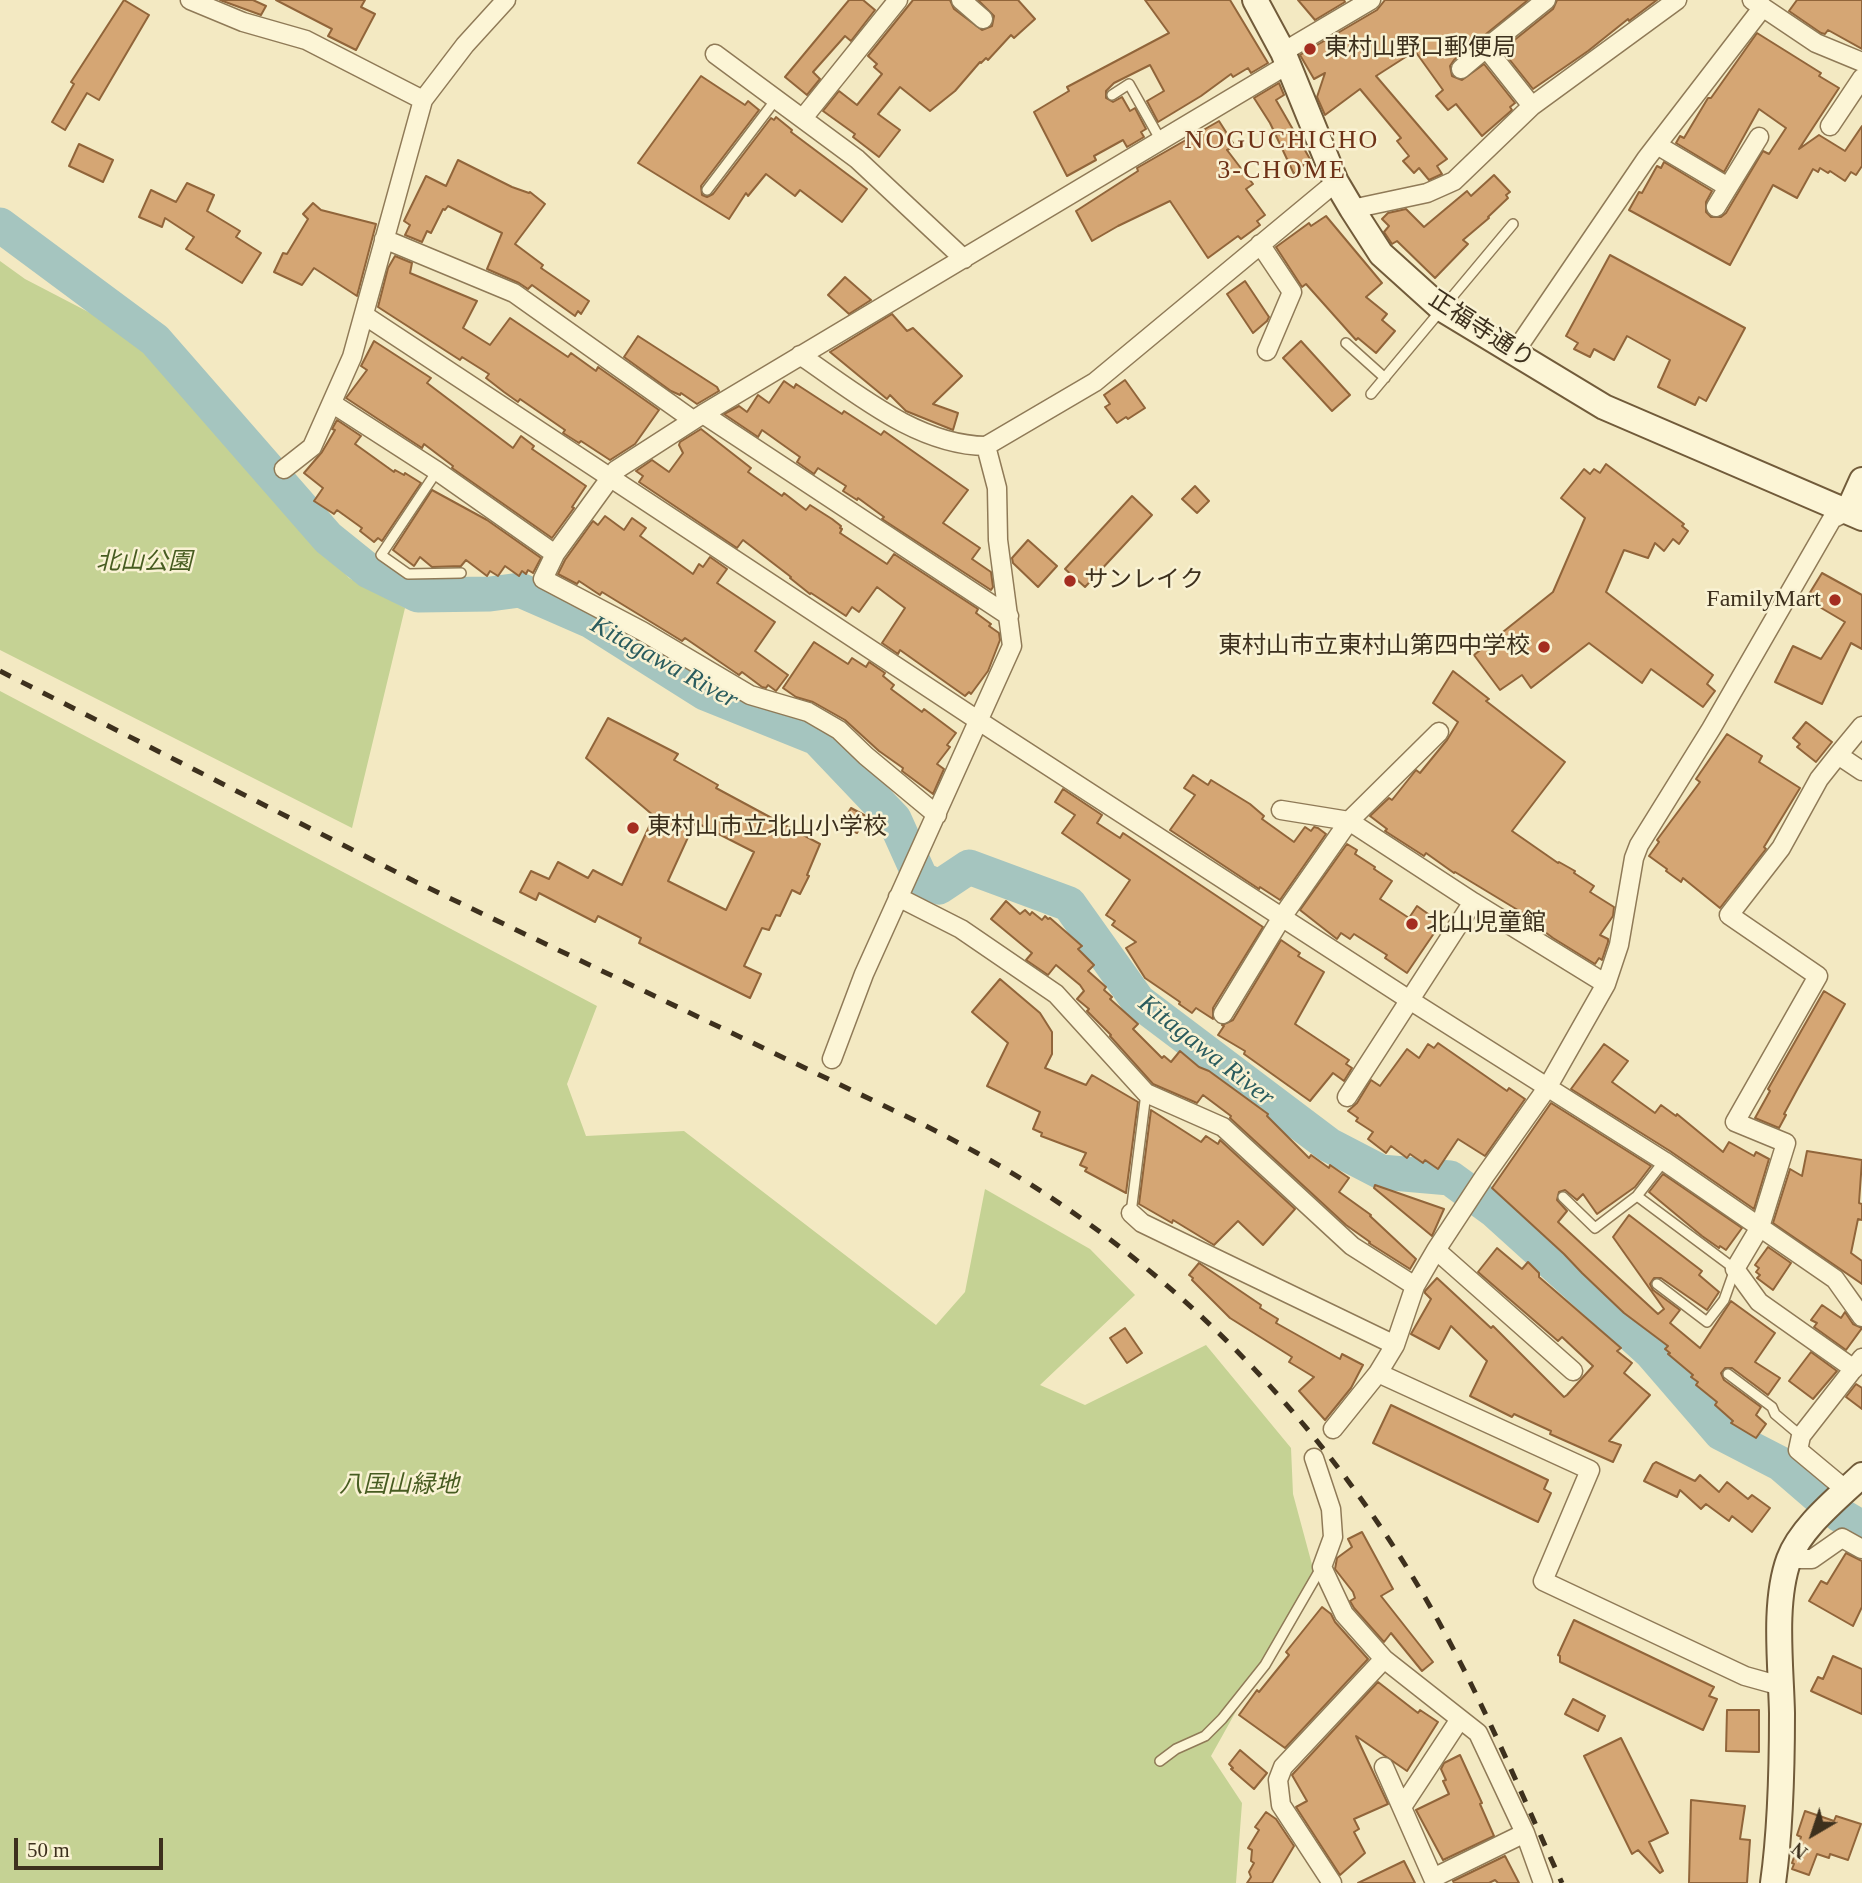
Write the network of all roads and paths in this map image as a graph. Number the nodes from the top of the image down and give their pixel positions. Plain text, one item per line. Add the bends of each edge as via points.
1 (190, 0) edge
2 (506, 0) edge
3 (898, 0) edge
4 (961, 0) edge
5 (1255, 0) edge
6 (1371, 0) edge
7 (1546, 0) edge
8 (1677, 0) edge
9 (1757, 4) edge
10 (982, 19) dead end
11 (1486, 48) junction
12 (715, 54) dead end
13 (1285, 58) junction
14 (1862, 62) edge
15 (1461, 69) dead end
16 (1862, 78) edge
17 (1111, 95) dead end
18 (777, 98) junction
19 (423, 100) junction
20 (1532, 106) junction
21 (803, 118) junction
22 (1830, 126) dead end
23 (1759, 137) dead end
24 (1160, 139) junction
25 (1657, 145) junction
26 (1336, 182) junction
27 (1728, 187) junction
28 (707, 190) dead end
29 (1716, 207) dead end
30 (1352, 209) junction
31 (1513, 224) dead end
32 (384, 239) junction
33 (1259, 244) junction
34 (964, 259) junction
35 (1442, 309) junction
36 (364, 315) junction
37 (1346, 343) dead end
38 (1267, 351) dead end
39 (1514, 353) junction
40 (800, 355) junction
41 (1385, 378) junction
42 (1371, 394) dead end
43 (333, 404) junction
44 (698, 417) junction
45 (986, 446) junction
46 (284, 469) dead end
47 (437, 471) junction
48 (610, 478) junction
49 (1862, 480) edge
50 (1855, 515) edge
51 (555, 554) junction
52 (461, 573) dead end
53 (1009, 616) junction
54 (979, 721) junction
55 (1862, 726) edge
56 (1439, 732) dead end
57 (1838, 755) junction
58 (1862, 771) edge
59 (1281, 810) dead end
60 (1349, 821) junction
61 (933, 823) junction
62 (898, 897) junction
63 (1473, 902) junction
64 (1282, 917) junction
65 (1606, 984) junction
66 (1408, 999) junction
67 (1223, 1014) dead end
68 (832, 1059) dead end
69 (1547, 1088) junction
70 (1146, 1093) junction
71 (1347, 1097) dead end
72 (1664, 1161) junction
73 (1637, 1196) junction
74 (1563, 1198) dead end
75 (1131, 1213) joint
76 (1760, 1227) junction
77 (1436, 1250) junction
78 (1735, 1269) junction
79 (1657, 1284) dead end
80 (1415, 1286) junction
81 (1862, 1317) edge
82 (1395, 1345) junction
83 (1858, 1364) edge
84 (1573, 1371) dead end
85 (1378, 1373) junction
86 (1728, 1374) dead end
87 (1333, 1429) dead end
88 (1801, 1436) junction
89 (1314, 1458) dead end
90 (1855, 1482) edge
91 (1862, 1549) edge
92 (1789, 1559) junction
93 (1322, 1567) junction
94 (1384, 1659) junction
95 (1781, 1686) junction
96 (1460, 1719) junction
97 (1160, 1761) dead end
98 (1384, 1767) dead end
99 (1402, 1807) junction
100 (1525, 1833) junction
101 (1332, 1883) edge
102 (1544, 1883) edge
103 (1773, 1883) edge

1 - 19 street via 243,22 306,40
2 - 19 street
3 - 21 street
4 - 10 street
5 - 13 street, 正福寺通り
6 - 13 street
7 - 11 street
8 - 20 street
9 - 14 street via 1816,43
9 - 25 street
11 - 15 street
11 - 20 street
12 - 18 street
13 - 24 street
13 - 26 street, 正福寺通り
16 - 22 street
17 - 24 lane via 1129,84
18 - 21 street
18 - 28 lane
19 - 32 street
20 - 30 street via 1454,181 1427,193
21 - 34 street via 857,159
23 - 27 street
24 - 34 street
25 - 27 street
25 - 39 street
26 - 30 street, 正福寺通り
26 - 33 street
27 - 29 street
30 - 35 street, 正福寺通り via 1381,254
31 - 35 lane
32 - 36 street
32 - 44 street via 514,293
33 - 38 street via 1292,292
33 - 45 street via 1095,382
34 - 40 street
35 - 39 street, 正福寺通り
35 - 41 lane
36 - 43 street
36 - 48 street
37 - 41 lane
39 - 50 street, 正福寺通り via 1604,407
40 - 44 street
40 - 45 street via 899,421 933,435
41 - 42 lane
43 - 46 street via 312,447
43 - 47 street
44 - 48 street
44 - 53 street
45 - 53 street via 997,488 998,540
47 - 51 street
47 - 52 lane via 381,555 408,574
48 - 51 street
48 - 54 street
49 - 50 street
50 - 65 street via 1832,519 1639,845 1619,945
51 - 61 street via 543,579 750,695 808,712 839,730
53 - 54 street via 1012,646
54 - 61 street
54 - 64 street
55 - 57 street
56 - 60 street
57 - 58 street
57 - 76 street via 1819,779 1781,848 1729,915 1818,976 1735,1122 1786,1143
59 - 60 street
60 - 63 street
60 - 64 street
61 - 62 street
62 - 68 street
62 - 70 street via 961,929 1056,994
63 - 65 street
63 - 66 street
64 - 66 street
64 - 67 street
65 - 69 street
66 - 69 street
66 - 71 street
69 - 72 street
69 - 77 street
70 - 75 lane
70 - 80 street via 1223,1127 1352,1246
72 - 73 lane
72 - 76 street
73 - 74 lane via 1595,1228
73 - 78 lane
75 - 82 street via 1142,1223
76 - 78 street
76 - 81 street via 1835,1279
77 - 80 street
77 - 84 street
78 - 79 lane via 1724,1300 1707,1322
78 - 83 street via 1759,1302
80 - 82 street
82 - 85 street
83 - 88 street
85 - 87 street
85 - 95 street via 1590,1470 1544,1581 1745,1676
86 - 88 lane
88 - 90 street via 1798,1450
89 - 93 street via 1331,1509 1333,1537
90 - 92 street via 1797,1543
91 - 92 street via 1842,1538 1812,1559
92 - 95 street via 1783,1582
93 - 94 street via 1344,1614
93 - 97 lane via 1265,1665 1222,1719 1205,1736
94 - 96 street
94 - 101 street via 1283,1767 1278,1780 1281,1805
95 - 103 street via 1781,1795
96 - 99 street
96 - 100 street via 1478,1733
98 - 99 street
99 - 100 street via 1433,1878
100 - 102 street

